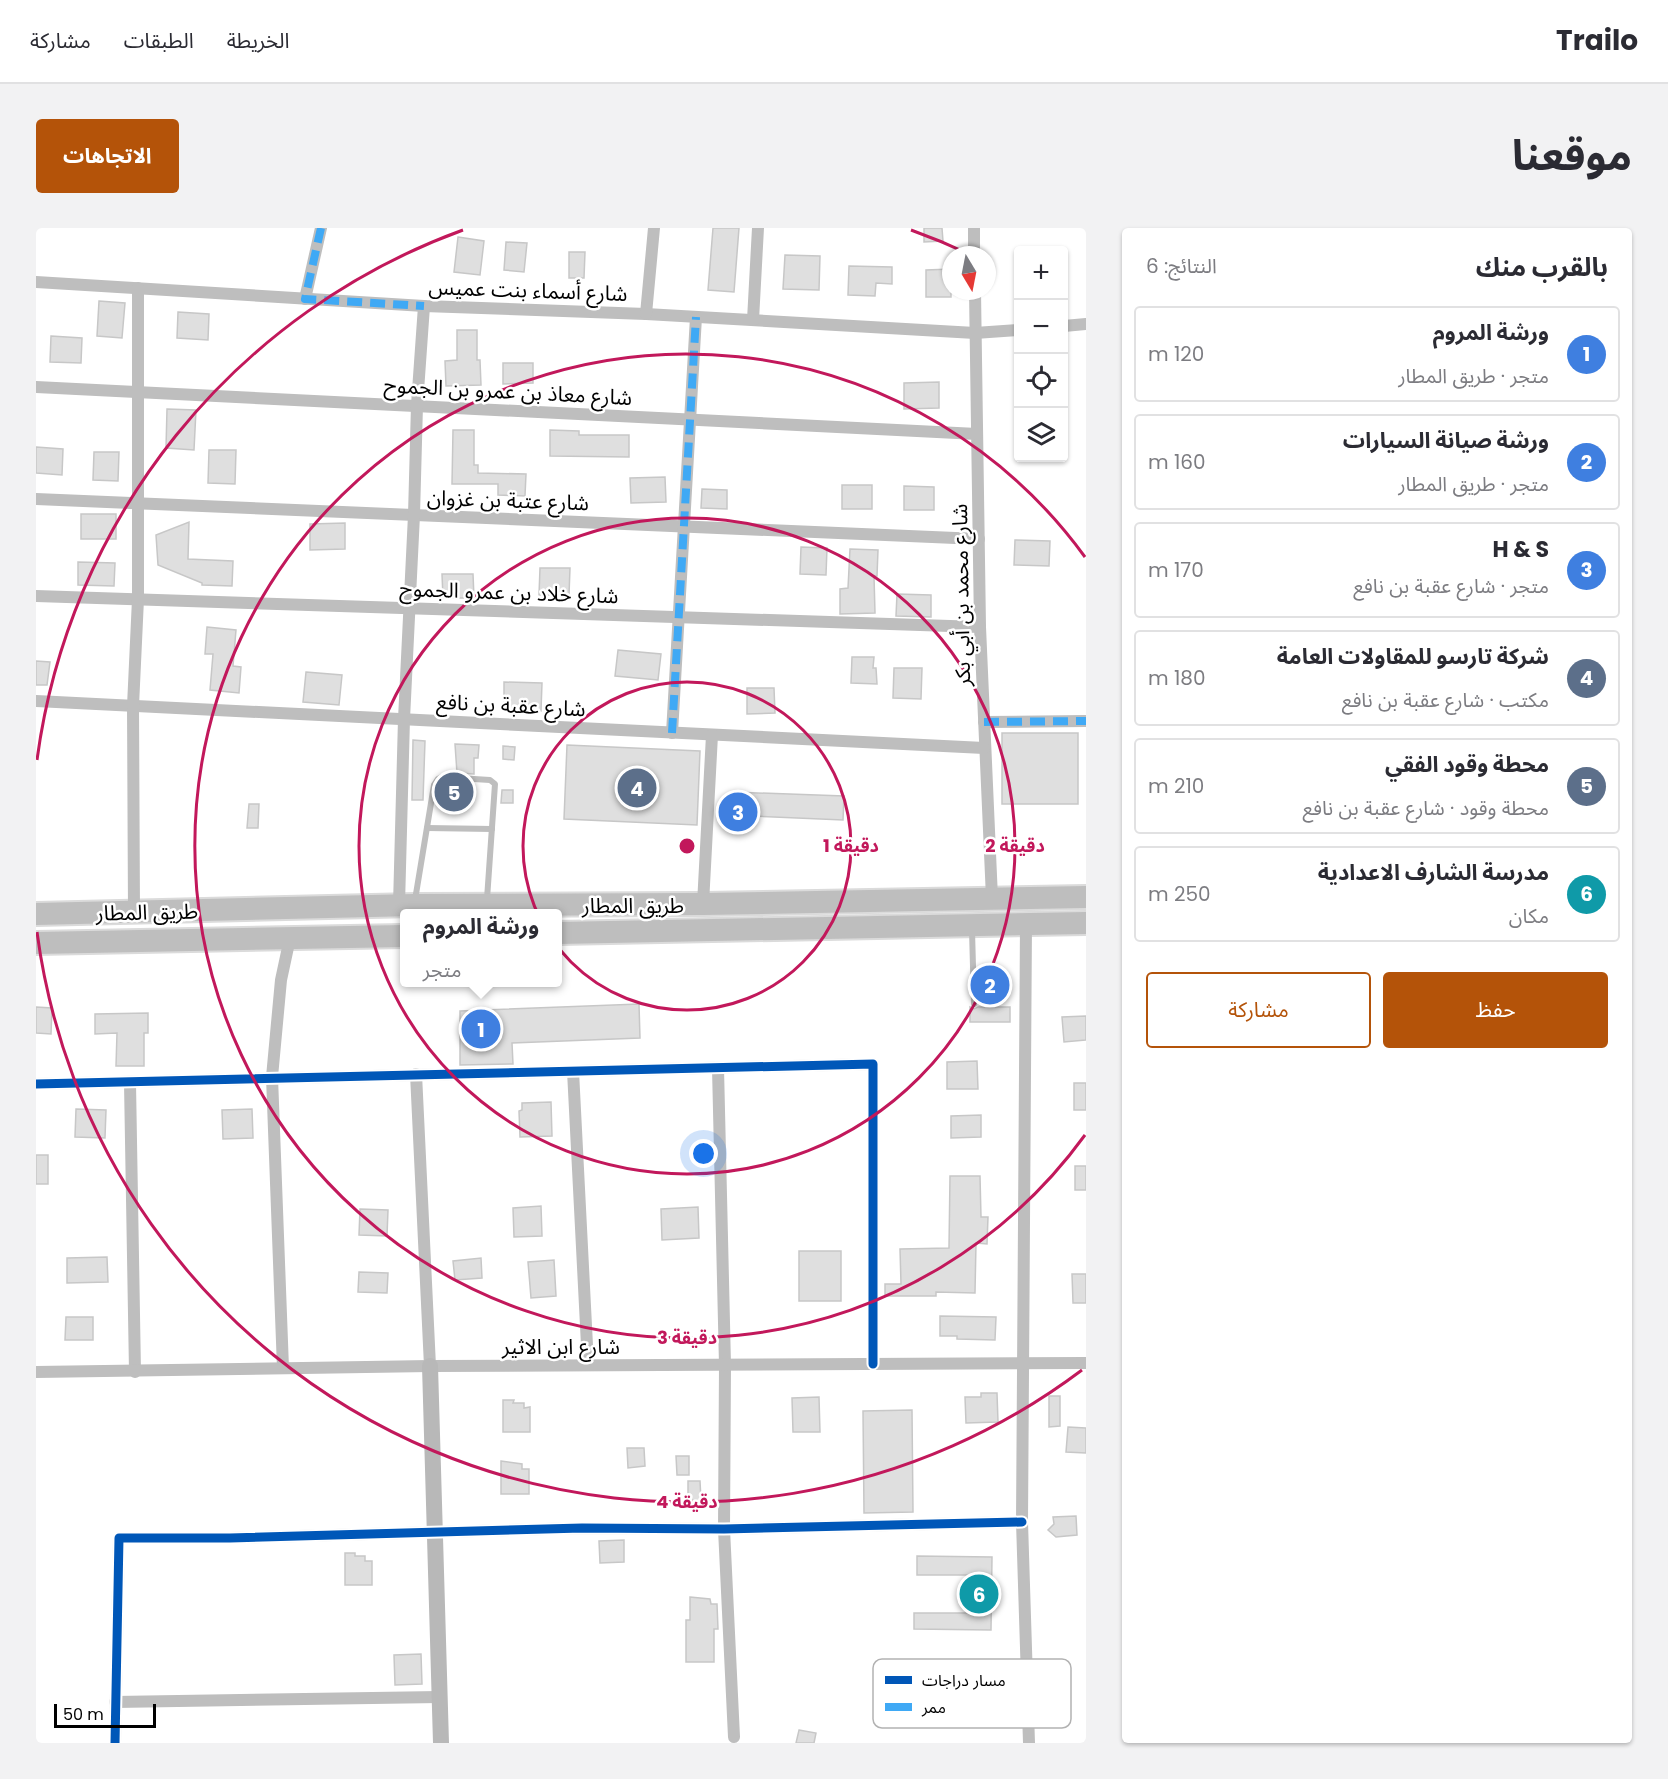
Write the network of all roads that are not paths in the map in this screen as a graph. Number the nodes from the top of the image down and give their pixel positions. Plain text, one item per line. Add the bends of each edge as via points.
1 (321, 228) edge
2 (654, 228) edge
3 (758, 228) edge
4 (974, 228) edge
5 (974, 246) edge
6 (36, 282) edge
7 (138, 288) junction
8 (305, 299) junction
9 (975, 300) edge
10 (424, 306) junction
11 (646, 314) junction
12 (696, 317) junction
13 (753, 320) junction
14 (1086, 324) edge
15 (1068, 326) edge
16 (1014, 330) edge
17 (975, 333) junction
18 (36, 387) edge
19 (139, 392) junction
20 (417, 405) junction
21 (691, 421) junction
22 (977, 434) junction
23 (36, 499) edge
24 (138, 504) junction
25 (414, 515) junction
26 (686, 526) junction
27 (979, 539) junction
28 (36, 596) edge
29 (138, 599) junction
30 (408, 608) junction
31 (679, 617) junction
32 (980, 627) junction
33 (36, 701) edge
34 (133, 706) junction
35 (404, 719) junction
36 (1086, 721) edge
37 (984, 722) junction
38 (672, 733) junction
39 (712, 735) junction
40 (984, 748) junction
41 (427, 828) junction
42 (492, 829) junction
43 (1086, 897) edge
44 (992, 898) junction
45 (703, 904) junction
46 (407, 905) junction
47 (486, 906) junction
48 (134, 912) junction
49 (36, 914) edge
50 (1026, 923) junction
51 (1086, 923) edge
52 (972, 924) junction
53 (562, 933) edge
54 (400, 936) edge
55 (290, 938) junction
56 (36, 943) edge
57 (974, 1004) dead end
58 (718, 1068) junction
59 (573, 1071) junction
60 (416, 1074) junction
61 (272, 1077) junction
62 (130, 1083) junction
63 (36, 1084) edge
64 (1022, 1363) junction
65 (1086, 1363) edge
66 (873, 1364) junction
67 (588, 1365) junction
68 (726, 1365) junction
69 (430, 1366) junction
70 (283, 1368) junction
71 (36, 1372) edge
72 (135, 1372) junction
73 (1022, 1522) junction
74 (724, 1529) junction
75 (435, 1532) junction
76 (1026, 1659) edge
77 (440, 1697) junction
78 (115, 1702) junction
79 (1029, 1728) edge
80 (734, 1737) dead end
81 (115, 1743) edge
82 (441, 1743) edge
83 (1029, 1743) edge

1 - 8 street
2 - 11 street
3 - 13 street
4 - 5 street
6 - 7 street, شارع أسماء بنت عميس
7 - 8 street, شارع أسماء بنت عميس
7 - 19 street
8 - 10 street, شارع أسماء بنت عميس
9 - 17 street, شارع محمد بن أبي بكر
10 - 11 street, شارع أسماء بنت عميس
10 - 20 street
11 - 12 street, شارع أسماء بنت عميس
12 - 13 street, شارع أسماء بنت عميس
12 - 21 street
13 - 17 street, شارع أسماء بنت عميس
14 - 15 street
16 - 17 street, شارع أسماء بنت عميس
17 - 22 street, شارع محمد بن أبي بكر
18 - 19 street, شارع معاذ بن عمرو بن الجموح
19 - 20 street, شارع معاذ بن عمرو بن الجموح
19 - 24 street
20 - 21 street, شارع معاذ بن عمرو بن الجموح
20 - 25 street
21 - 22 street, شارع معاذ بن عمرو بن الجموح
21 - 26 street
22 - 27 street, شارع محمد بن أبي بكر
23 - 24 street, شارع عتبة بن غزوان
24 - 25 street, شارع عتبة بن غزوان
24 - 29 street
25 - 26 street, شارع عتبة بن غزوان
25 - 30 street
26 - 27 street, شارع عتبة بن غزوان
26 - 31 street
27 - 32 street, شارع محمد بن أبي بكر
28 - 29 street, شارع خلاد بن عمرو الجموح
29 - 30 street, شارع خلاد بن عمرو الجموح
29 - 34 street
30 - 31 street, شارع خلاد بن عمرو الجموح
30 - 35 street
31 - 32 street, شارع خلاد بن عمرو الجموح
31 - 38 street
32 - 37 street, شارع محمد بن أبي بكر
33 - 34 street, شارع عقبة بن نافع
34 - 35 street, شارع عقبة بن نافع
34 - 48 street
35 - 38 street, شارع عقبة بن نافع
35 - 46 street
36 - 37 street
37 - 40 street, شارع محمد بن أبي بكر
38 - 39 street, شارع عقبة بن نافع
39 - 40 street, شارع عقبة بن نافع
39 - 45 street
40 - 44 street, شارع محمد بن أبي بكر
41 - 42 lane
41 - 42 lane via 434,783 442,777 492,781
41 - 46 lane
42 - 47 lane
43 - 44 highway, طريق المطار
44 - 45 highway, طريق المطار
45 - 47 highway, طريق المطار
46 - 47 highway, طريق المطار
46 - 48 highway, طريق المطار
48 - 49 highway, طريق المطار
50 - 51 highway, طريق المطار
50 - 52 highway, طريق المطار
50 - 64 street
52 - 53 highway, طريق المطار
52 - 57 lane
54 - 55 highway, طريق المطار
55 - 56 highway, طريق المطار
55 - 61 street
58 - 59 street
58 - 66 street via 873,1064
58 - 68 street
59 - 60 street
59 - 67 street
60 - 61 street
60 - 69 street
61 - 62 street
61 - 70 street
62 - 63 street
62 - 72 street
64 - 65 street, شارع ابن الاثير
64 - 66 street, شارع ابن الاثير
64 - 73 street
66 - 68 street, شارع ابن الاثير
67 - 68 street, شارع ابن الاثير
67 - 69 street, شارع ابن الاثير
68 - 74 street
69 - 70 street, شارع ابن الاثير
69 - 75 street
70 - 72 street, شارع ابن الاثير
71 - 72 street, شارع ابن الاثير
73 - 74 street
73 - 76 street
74 - 75 street
74 - 80 street
75 - 77 street
75 - 78 street via 119,1538
77 - 78 street
77 - 82 street
78 - 81 street
79 - 83 street

